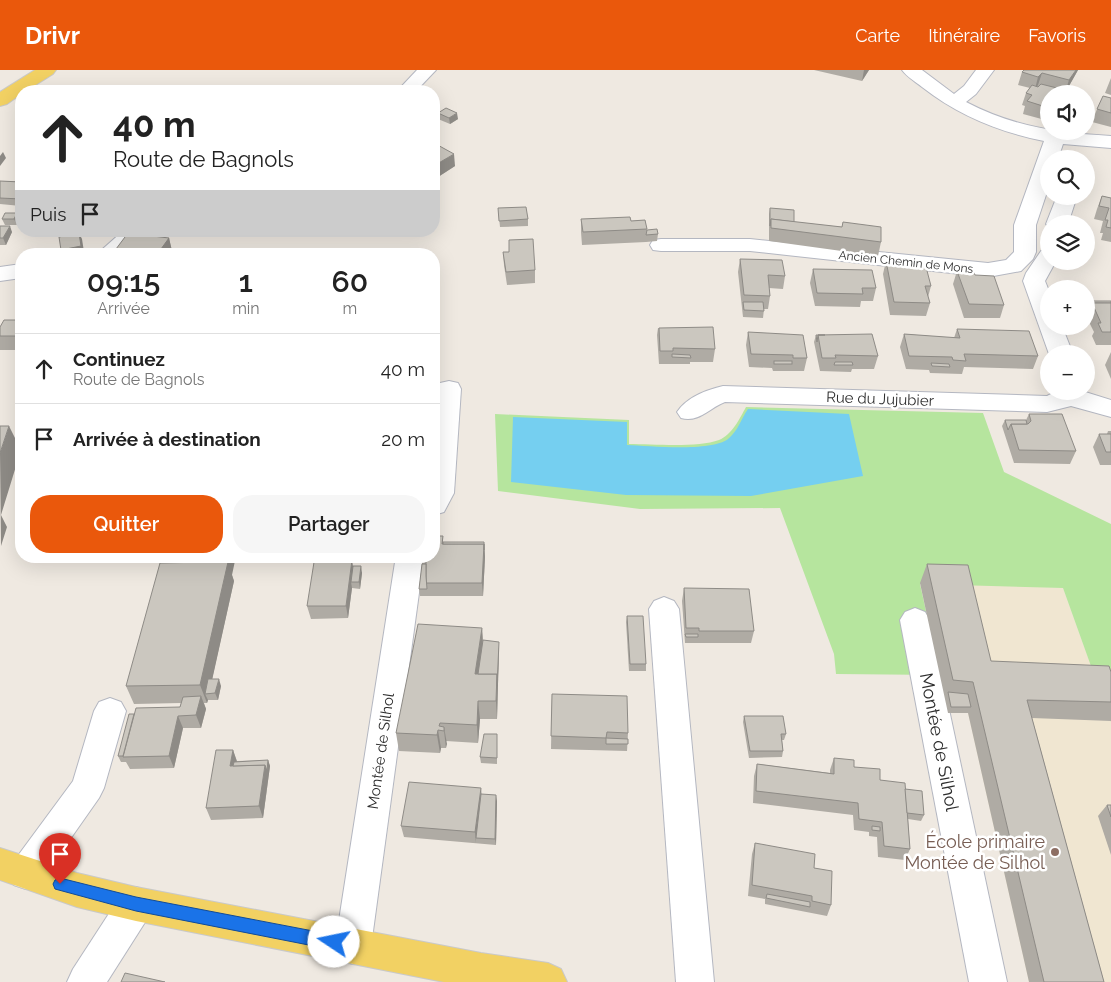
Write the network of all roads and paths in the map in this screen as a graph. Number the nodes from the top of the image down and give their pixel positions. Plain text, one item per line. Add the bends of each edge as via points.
1 (48, 70) edge
2 (63, 70) edge
3 (426, 70) edge
4 (911, 70) edge
5 (985, 70) edge
6 (24, 85) edge
7 (39, 85) edge
8 (412, 85) edge
9 (15, 91) edge
10 (0, 100) edge
11 (15, 101) edge
12 (954, 102) junction
13 (0, 111) edge
14 (1040, 134) edge
15 (1054, 140) edge
16 (1060, 140) edge
17 (1111, 142) edge
18 (1087, 150) edge
19 (129, 237) edge
20 (661, 245) dead end
21 (118, 248) edge
22 (1040, 269) edge
23 (15, 272) edge
24 (0, 274) edge
25 (1040, 298) edge
26 (449, 390) dead end
27 (1061, 400) edge
28 (1085, 400) edge
29 (1111, 409) edge
30 (690, 412) dead end
31 (440, 495) edge
32 (409, 563) edge
33 (664, 609) dead end
34 (915, 620) dead end
35 (110, 710) dead end
36 (13, 868) edge
37 (136, 904) junction
38 (353, 946) junction
39 (86, 982) edge
40 (548, 982) edge
41 (695, 982) edge
42 (988, 982) edge

1 - 6 main road
2 - 7 main road
3 - 8 street
4 - 12 street
5 - 12 street via 970,90
9 - 10 main road
11 - 13 main road
12 - 14 street via 1000,124
15 - 20 street, Ancien Chemin de Mons via 1025,225 1025,252 1022,260 1013,266 988,270 750,245
16 - 18 street
17 - 18 street
19 - 21 street
22 - 25 street via 1034,282
23 - 24 street
26 - 31 street
27 - 30 street, Rue du Jujubier via 1047,404 723,394
28 - 29 street
32 - 38 street, Montée de Silhol
33 - 41 street
34 - 42 street, Montée de Silhol
35 - 36 street via 87,788
36 - 37 main road via 77,890
37 - 38 main road
37 - 39 street
38 - 40 main road

